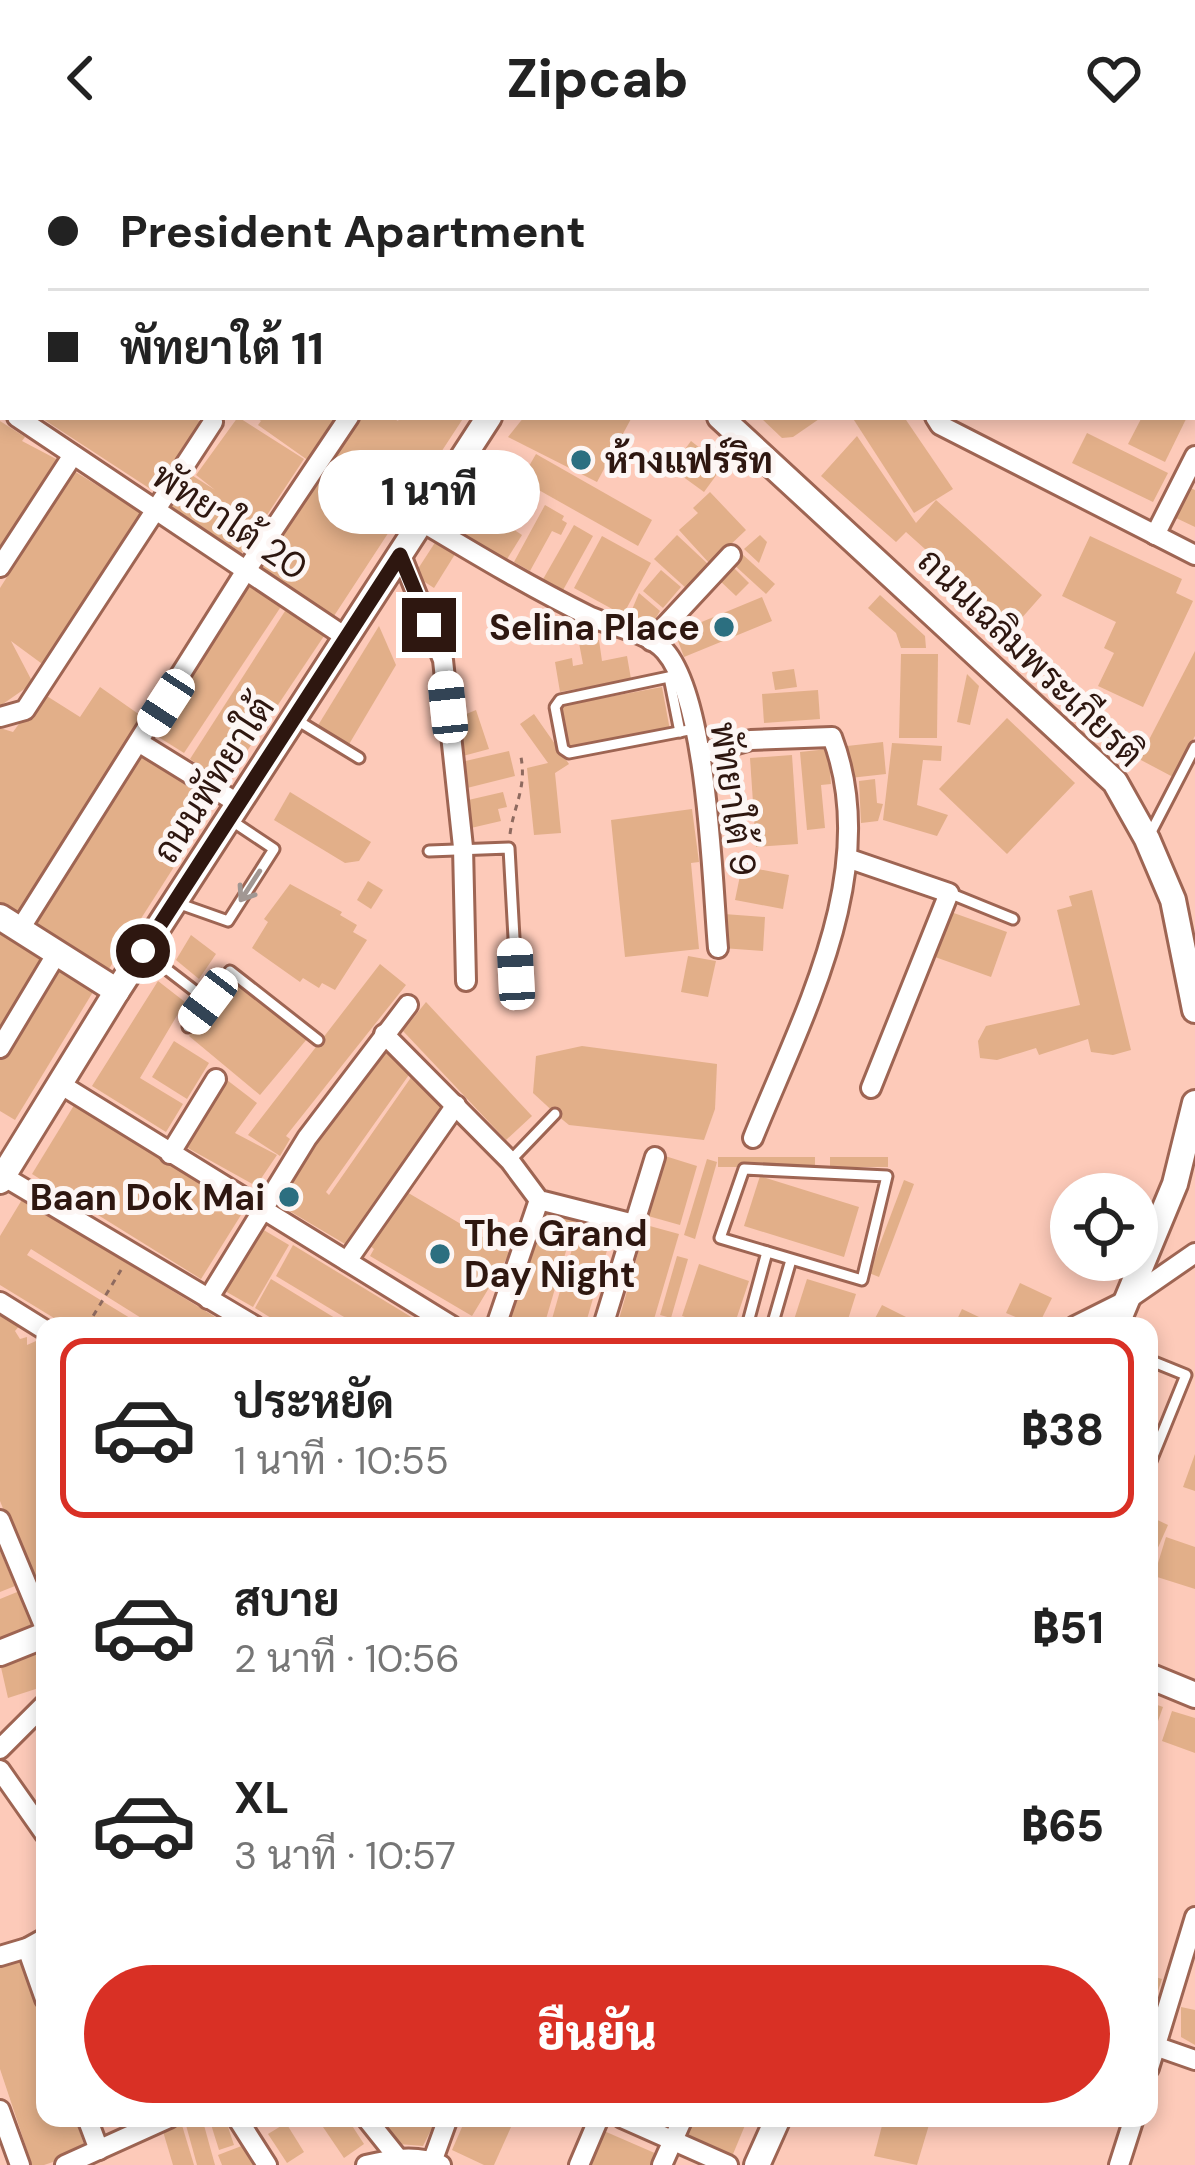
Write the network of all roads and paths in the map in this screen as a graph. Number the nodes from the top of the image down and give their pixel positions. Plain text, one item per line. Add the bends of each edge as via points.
1 (21, 420) edge
2 (214, 420) edge
3 (347, 420) edge
4 (487, 420) edge
5 (723, 420) edge
6 (937, 420) edge
7 (73, 454) junction
8 (1195, 456) edge
9 (157, 513) junction
10 (422, 522) junction
11 (1156, 535) junction
12 (400, 555) junction
13 (731, 555) dead end
14 (1195, 555) edge
15 (0, 567) edge
16 (245, 572) junction
17 (347, 638) junction
18 (651, 641) junction
19 (673, 676) junction
20 (0, 717) edge
21 (295, 719) junction
22 (687, 731) junction
23 (140, 743) junction
24 (1195, 747) edge
25 (520, 752) dead end
26 (702, 754) junction
27 (359, 758) dead end
28 (234, 812) junction
29 (1148, 839) junction
30 (463, 847) junction
31 (509, 848) junction
32 (429, 851) dead end
33 (847, 857) junction
34 (950, 893) junction
35 (175, 902) junction
36 (1013, 919) dead end
37 (10, 923) edge
38 (718, 948) dead end
39 (143, 951) junction
40 (57, 953) junction
41 (516, 974) dead end
42 (466, 981) dead end
43 (117, 991) junction
44 (208, 1001) junction
45 (408, 1005) dead end
46 (1195, 1010) edge
47 (188, 1027) dead end
48 (384, 1034) junction
49 (318, 1040) dead end
50 (0, 1048) edge
51 (216, 1079) dead end
52 (60, 1084) junction
53 (872, 1088) dead end
54 (1195, 1103) edge
55 (456, 1105) junction
56 (555, 1114) dead end
57 (753, 1138) dead end
58 (170, 1154) junction
59 (655, 1156) dead end
60 (510, 1161) junction
61 (2, 1179) edge
62 (538, 1200) junction
63 (262, 1210) junction
64 (634, 1224) junction
65 (766, 1252) junction
66 (131, 1253) junction
67 (1195, 1253) edge
68 (791, 1259) junction
69 (347, 1261) junction
70 (208, 1299) junction
71 (1127, 1300) junction
72 (0, 1302) edge
73 (92, 1317) edge
74 (239, 1317) edge
75 (437, 1317) edge
76 (498, 1317) edge
77 (606, 1317) edge
78 (749, 1317) edge
79 (775, 1317) edge
80 (1093, 1317) edge
81 (1120, 1317) edge
82 (36, 1324) edge
83 (1158, 1364) edge
84 (1158, 1444) edge
85 (0, 1520) edge
86 (36, 1610) edge
87 (36, 1636) edge
88 (0, 1653) edge
89 (1158, 1680) edge
90 (1195, 1695) edge
91 (36, 1713) edge
92 (0, 1749) edge
93 (0, 1770) edge
94 (36, 1821) edge
95 (1195, 1917) edge
96 (36, 1943) edge
97 (27, 1948) junction
98 (0, 1956) edge
99 (36, 1974) edge
100 (1158, 2039) edge
101 (1158, 2047) edge
102 (1195, 2060) edge
103 (0, 2110) edge
104 (90, 2127) edge
105 (149, 2127) edge
106 (243, 2127) edge
107 (373, 2127) edge
108 (445, 2127) edge
109 (595, 2127) edge
110 (643, 2127) edge
111 (678, 2127) edge
112 (774, 2127) edge
113 (1131, 2127) edge
114 (673, 2140) junction
115 (99, 2150) junction
116 (398, 2158) junction
117 (434, 2163) edge
118 (20, 2165) edge
119 (65, 2165) edge
120 (267, 2165) edge
121 (366, 2165) edge
122 (579, 2165) edge
123 (662, 2165) edge
124 (728, 2165) edge
125 (757, 2165) edge
126 (1120, 2165) edge

1 - 7 street, พัทยาใต้ 20
2 - 9 street
3 - 16 street
4 - 10 main road, ถนนพัทยาใต้
5 - 29 main road, ถนนเฉลิมพระเกียรติ via 1090,756
6 - 11 street
7 - 9 street, พัทยาใต้ 20
7 - 15 street
8 - 11 street
9 - 16 street, พัทยาใต้ 20
9 - 20 street via 25,710
10 - 12 main road, ถนนพัทยาใต้
10 - 18 street via 536,589
11 - 14 street
12 - 17 main road, ถนนพัทยาใต้
12 - 30 street via 442,660
13 - 18 street
16 - 17 street, พัทยาใต้ 20
16 - 23 street
17 - 21 main road, ถนนพัทยาใต้
18 - 19 street, พัทยาใต้ 9 via 666,652
19 - 22 street, พัทยาใต้ 9
19 - 22 lane via 560,700 563,749
21 - 27 lane
21 - 28 main road, ถนนพัทยาใต้
22 - 26 street, พัทยาใต้ 9
23 - 28 street
23 - 37 street
24 - 29 lane
25 - 31 path via 520,809
26 - 33 street via 751,740 832,737 843,765
26 - 38 street, พัทยาใต้ 9
28 - 35 main road, ถนนพัทยาใต้
28 -> 35 lane via 274,849 228,921
29 - 46 main road, ถนนเฉลิมพระเกียรติ via 1173,900
30 - 31 lane
30 - 32 lane
30 - 42 street
31 - 41 lane
33 - 34 street
33 - 57 street via 815,981
34 - 36 lane
34 - 53 street
35 - 39 main road, ถนนพัทยาใต้
37 - 40 main road
39 - 43 main road, ถนนพัทยาใต้
39 - 44 lane
40 - 43 main road
40 - 50 street
43 - 52 main road, ถนนพัทยาใต้
44 - 47 lane
44 - 49 lane via 230,971
45 - 48 street
48 - 55 street
48 - 63 street
51 - 58 street
52 - 58 street
52 - 61 main road, ถนนพัทยาใต้
54 - 71 main road via 1175,1184
55 - 60 street
55 - 69 street
56 - 60 lane
58 - 63 street
59 - 64 street
60 - 62 street
61 - 66 street
62 - 64 street
62 - 76 street via 516,1243
63 - 69 street
63 - 70 street
64 - 77 street
65 - 68 lane
65 - 68 lane via 720,1238 744,1169 887,1176 862,1280
65 - 78 lane
66 - 70 street
66 - 73 path
67 - 71 street
68 - 79 lane
69 - 75 street
70 - 74 street
71 - 80 street
71 - 81 main road
72 - 82 street
83 - 84 lane via 1186,1376
85 - 86 street
87 - 88 main road
89 - 90 main road
91 - 92 street
93 - 94 street
95 - 100 street
96 - 97 street
97 - 98 street
97 - 99 street
101 - 102 street
103 - 118 street
104 - 115 street
105 - 115 street
106 - 120 street
107 - 116 street
108 - 117 street
109 - 122 street
110 - 114 street
111 - 114 street
112 - 125 main road
113 - 126 street
114 - 123 street
114 - 124 street
115 - 119 street
116 - 117 street
116 - 121 street

